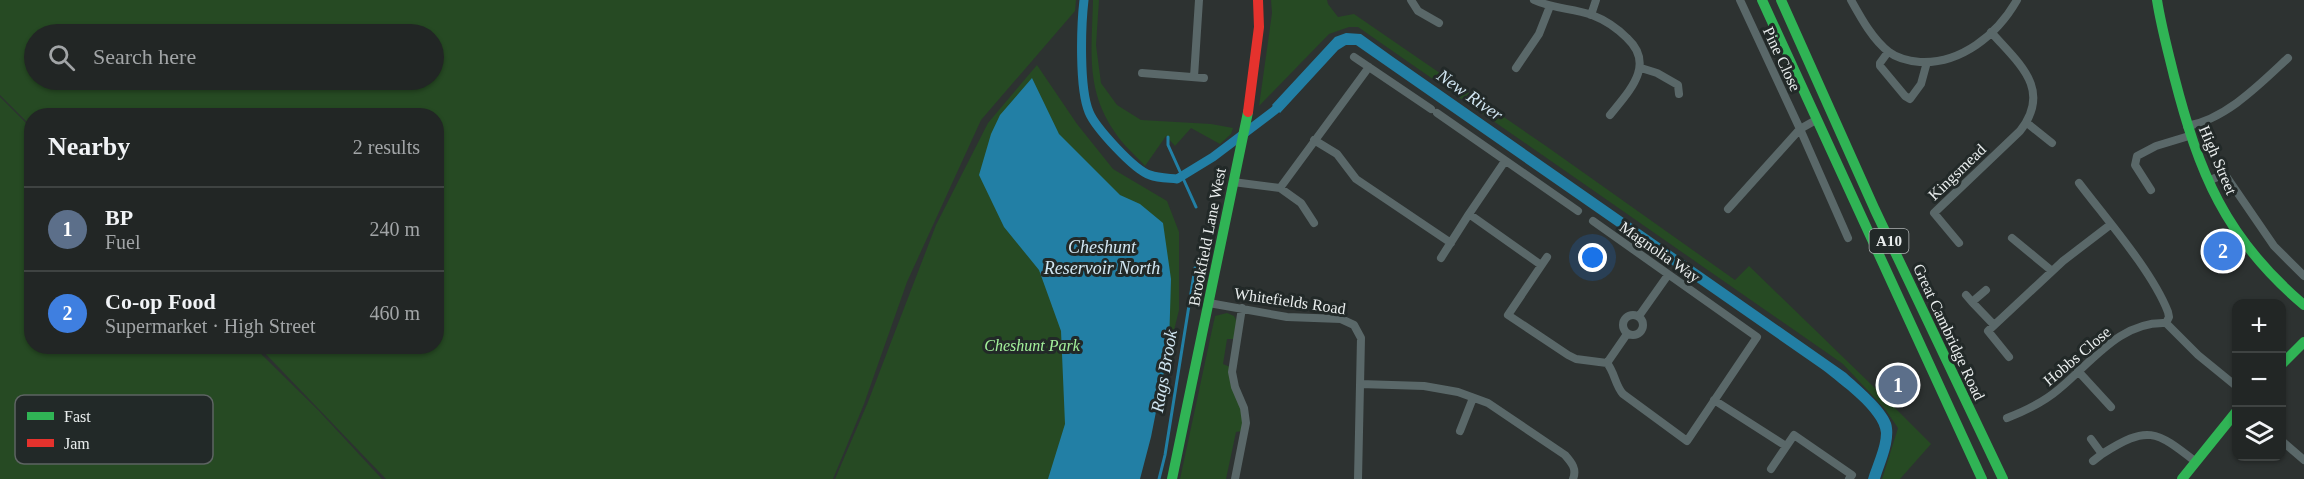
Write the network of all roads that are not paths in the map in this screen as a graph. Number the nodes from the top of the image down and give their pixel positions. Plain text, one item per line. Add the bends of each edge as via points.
1 (1199, 0) edge
2 (1258, 0) edge
3 (1411, 0) edge
4 (1534, 0) edge
5 (1596, 0) edge
6 (1740, 0) edge
7 (1762, 0) edge
8 (1781, 0) edge
9 (1851, 0) edge
10 (2017, 0) edge
11 (2157, 0) edge
12 (1550, 6) junction
13 (1591, 15) junction
14 (1439, 23) dead end
15 (1991, 32) junction
16 (1888, 52) junction
17 (1354, 57) dead end
18 (2288, 58) dead end
19 (1927, 62) junction
20 (1369, 67) junction
21 (1516, 68) dead end
22 (1641, 68) junction
23 (1142, 73) dead end
24 (1194, 77) junction
25 (1204, 78) dead end
26 (1679, 94) dead end
27 (1610, 116) dead end
28 (1816, 120) junction
29 (2027, 123) junction
30 (1800, 129) junction
31 (2188, 131) junction
32 (1314, 140) junction
33 (2052, 143) dead end
34 (1505, 161) junction
35 (2208, 181) junction
36 (1233, 182) junction
37 (2079, 183) dead end
38 (1280, 188) junction
39 (2151, 190) dead end
40 (1728, 209) dead end
41 (1578, 211) dead end
42 (1469, 214) junction
43 (1593, 221) dead end
44 (1314, 223) dead end
45 (2110, 225) junction
46 (1848, 238) dead end
47 (2012, 238) dead end
48 (1451, 243) junction
49 (1959, 243) dead end
50 (1547, 257) dead end
51 (1441, 258) dead end
52 (1541, 265) junction
53 (2052, 271) junction
54 (1668, 275) junction
55 (2304, 276) edge
56 (1986, 290) dead end
57 (1966, 295) dead end
58 (1972, 302) junction
59 (1209, 303) junction
60 (2304, 305) edge
61 (1242, 308) junction
62 (1639, 316) junction
63 (2166, 323) junction
64 (1994, 326) junction
65 (1627, 334) junction
66 (2304, 342) edge
67 (2009, 357) dead end
68 (2286, 360) edge
69 (1607, 363) junction
70 (2078, 371) junction
71 (2232, 383) edge
72 (1360, 384) junction
73 (1473, 398) junction
74 (1714, 400) junction
75 (2111, 407) dead end
76 (2232, 417) edge
77 (2007, 418) dead end
78 (1460, 431) dead end
79 (2091, 439) dead end
80 (2286, 444) edge
81 (1786, 446) junction
82 (2102, 454) junction
83 (2304, 460) edge
84 (2093, 461) dead end
85 (2196, 462) junction
86 (1771, 469) dead end
87 (1172, 479) edge
88 (1235, 479) edge
89 (1358, 479) edge
90 (1573, 479) edge
91 (1849, 479) edge
92 (1981, 479) edge
93 (2003, 479) edge
94 (2182, 479) edge

1 - 24 street
2 - 36 main road, Brookfield Lane West via 1256,61
3 - 14 street via 1418,11
4 - 12 street
5 - 13 street
6 - 30 street, Pine Close
7 - 28 main road, Great Cambridge Road / A10
8 - 93 main road, Great Cambridge Road / A10 via 1875,210
9 - 16 street
10 - 15 street
11 - 31 main road, High Street
12 - 13 street
12 - 21 street via 1539,34
13 - 22 street via 1632,42 1640,55
15 - 19 street via 1960,55
15 - 29 street via 2030,80 2034,104
16 - 19 street via 1906,60
16 - 19 street via 1880,66 1910,99 1921,84
17 - 20 street
18 - 31 street via 2225,110
20 - 32 street
20 - 34 street
22 - 26 street via 1678,85
22 - 27 street
23 - 24 street
24 - 25 street
28 - 30 street
28 - 92 main road, Great Cambridge Road / A10
29 - 33 street
29 - 49 street, Kingsmead via 1934,213
30 - 40 street
30 - 46 street, Pine Close
31 - 35 main road, High Street
31 - 39 street via 2137,156 2135,165
32 - 38 street
32 - 48 street via 1337,154 1356,179
34 - 41 street
34 - 42 street
35 - 55 street via 2226,176 2274,246
35 - 60 main road, High Street via 2239,236 2268,272
36 - 38 street
36 - 59 main road, Brookfield Lane West
37 - 45 street
38 - 44 street via 1301,202
42 - 48 street
42 - 52 street
43 - 54 street, Magnolia Way
45 - 53 street
45 - 63 street via 2165,305 2169,317
47 - 53 street
48 - 51 street
50 - 52 street
52 - 69 street via 1508,315 1576,359
53 - 64 street
54 - 62 street
54 - 74 street, Magnolia Way via 1757,337
56 - 58 street
57 - 58 street
58 - 64 street
59 - 61 street, Whitefields Road
59 - 87 main road, Brookfield Lane West
61 - 72 street, Whitefields Road via 1351,323 1361,338
61 - 88 street via 1232,372 1246,423
62 - 65 street via 1629,315 1624,321
62 - 65 street via 1644,326 1641,332
63 - 70 street, Hobbs Close via 2143,325 2127,332
63 - 71 street
64 - 67 street via 1988,331
65 - 69 street
66 - 68 main road
69 - 74 street via 1623,394 1687,441
70 - 75 street
70 - 77 street, Hobbs Close via 2045,400
72 - 73 street via 1424,386
72 - 89 street, Whitefields Road
73 - 78 street
73 - 90 street via 1488,403 1566,455 1573,464
74 - 81 street
76 - 85 main road
79 - 82 street
80 - 83 street
81 - 86 street
81 - 91 street via 1794,435 1852,475
82 - 84 street
82 - 85 street via 2128,438 2149,434 2170,442
85 - 94 main road

